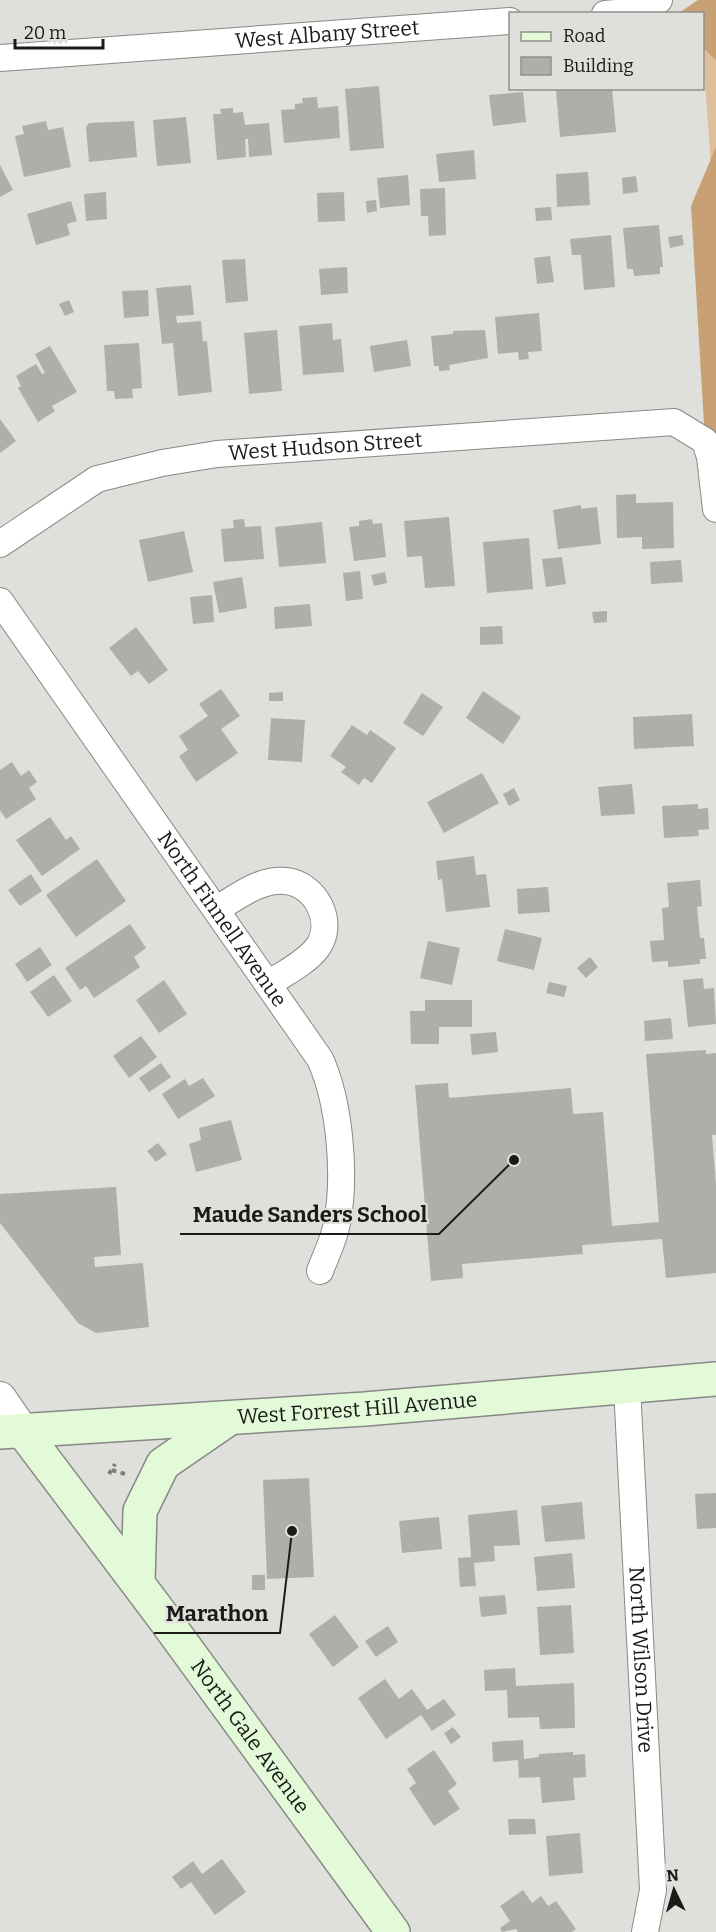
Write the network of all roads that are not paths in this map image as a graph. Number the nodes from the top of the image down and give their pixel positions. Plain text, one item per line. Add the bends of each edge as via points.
1 (659, 0) edge
2 (627, 12) edge
3 (509, 21) edge
4 (0, 58) edge
5 (716, 508) edge
6 (0, 544) edge
7 (0, 601) edge
8 (217, 909) junction
9 (268, 984) junction
10 (320, 1271) dead end
11 (716, 1379) edge
12 (627, 1387) junction
13 (0, 1398) edge
14 (231, 1417) junction
15 (11, 1431) edge
16 (138, 1582) junction
17 (393, 1932) edge
18 (645, 1932) edge

1 - 2 street
3 - 4 street, West Albany Street
5 - 6 street, West Hudson Street via 705,441 674,422 217,454 162,463 97,479
7 - 8 street, North Finnell Avenue
8 - 9 street, North Finnell Avenue
8 - 9 street via 248,890 286,881 306,889 320,904 325,928 317,948
9 - 10 street, North Finnell Avenue via 320,1059 335,1104 339,1206 333,1238
11 - 12 main road, West Forrest Hill Avenue
12 - 14 main road, West Forrest Hill Avenue
12 - 18 street, North Wilson Drive via 653,1890
13 - 15 street, North Gale Avenue
14 - 15 main road, West Forrest Hill Avenue
14 - 16 main road via 164,1464 140,1511
15 - 16 main road, North Gale Avenue
16 - 17 main road, North Gale Avenue

